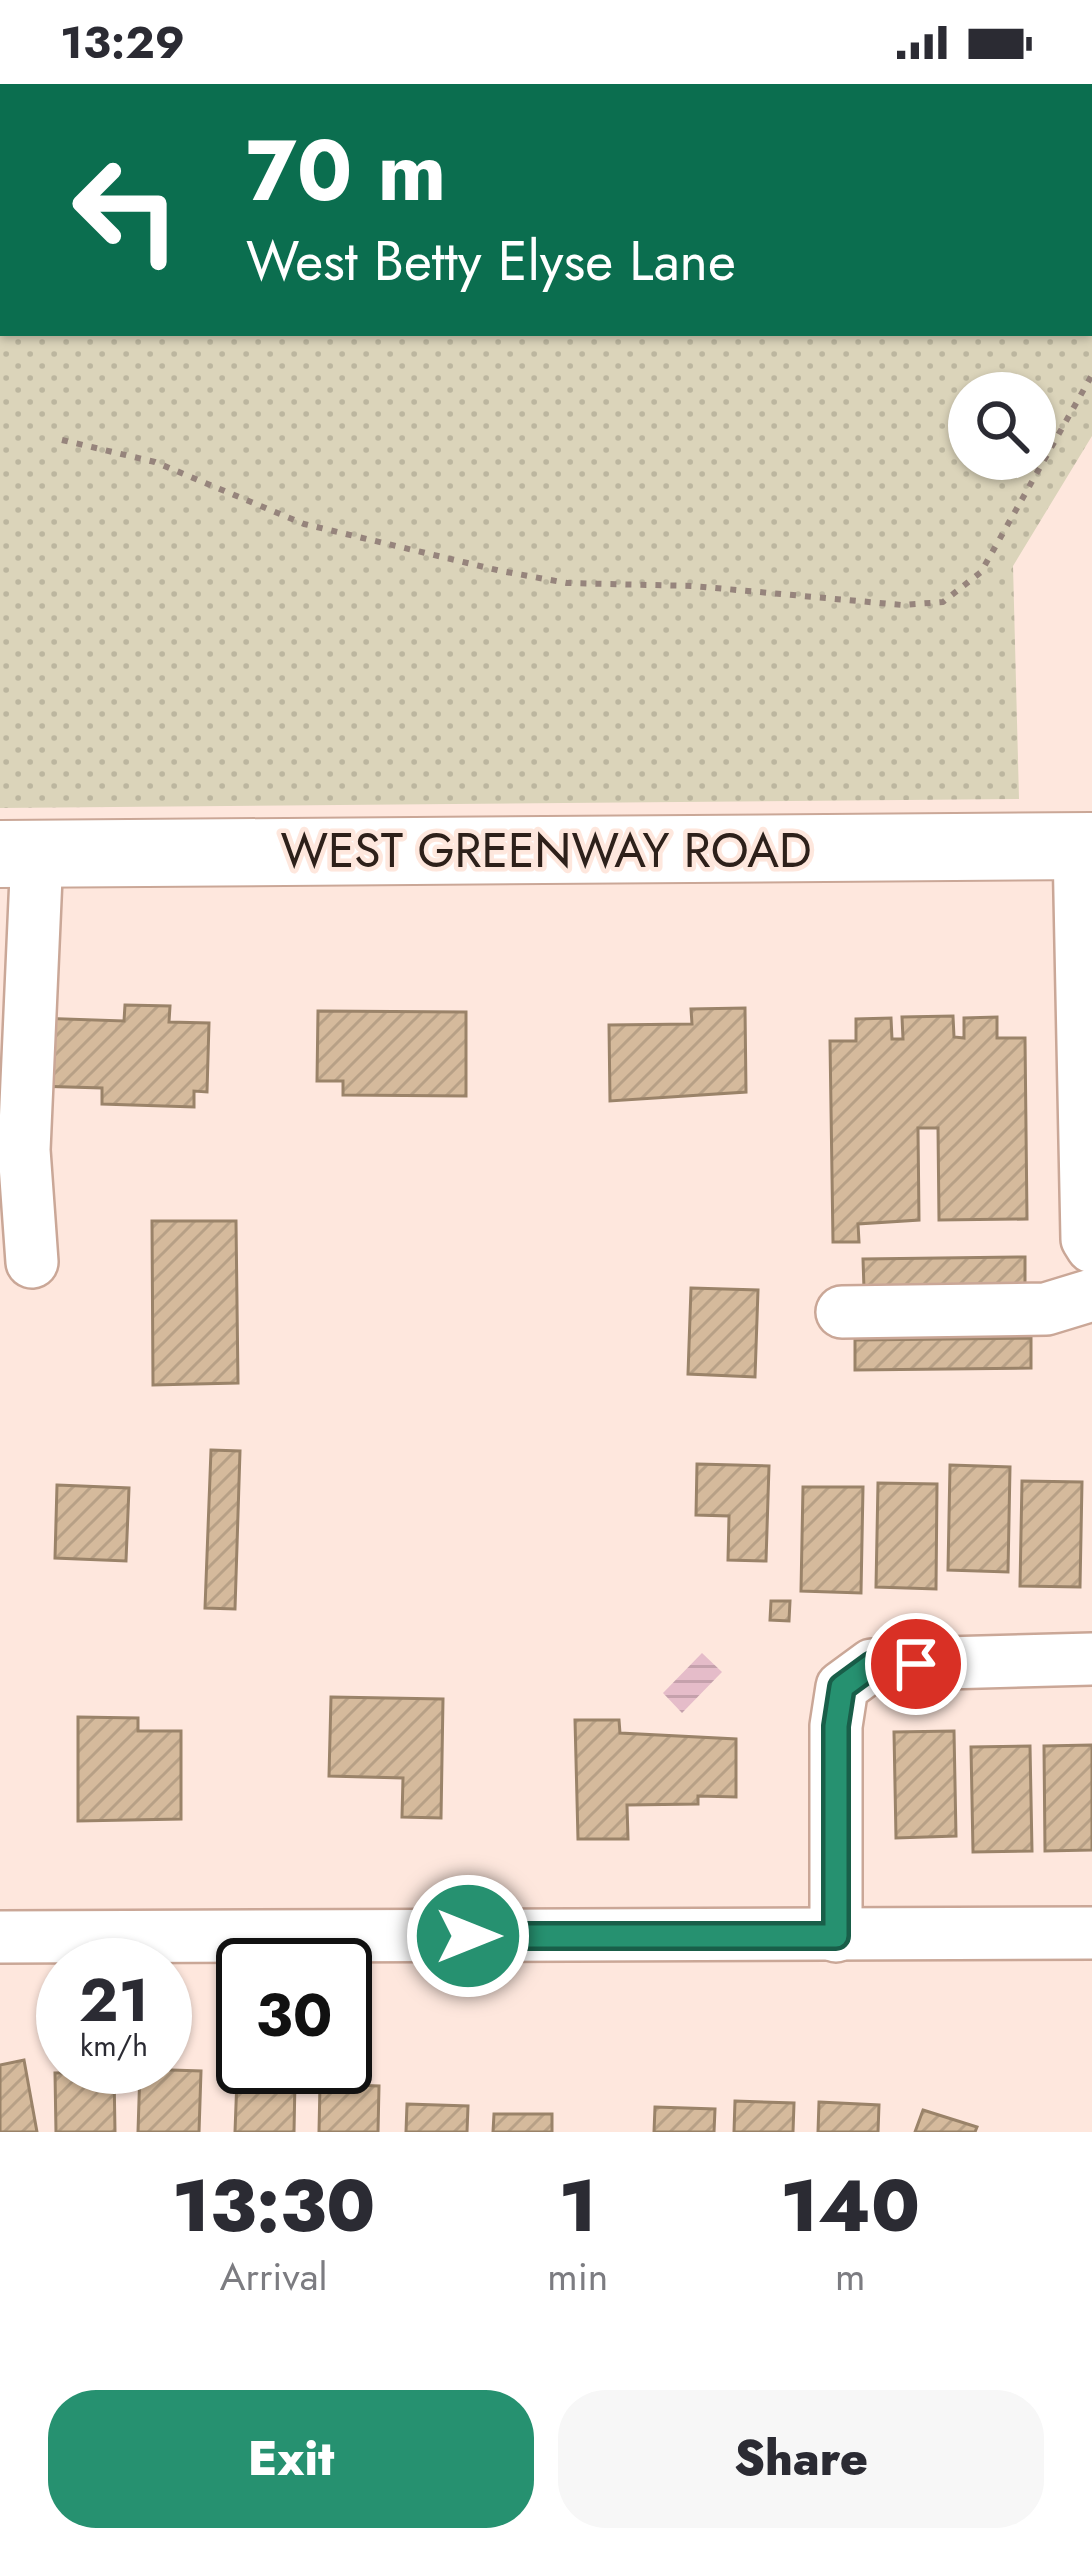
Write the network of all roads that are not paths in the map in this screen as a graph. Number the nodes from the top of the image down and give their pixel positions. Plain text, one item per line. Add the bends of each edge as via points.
1 (1086, 846) edge
2 (19, 854) edge
3 (1092, 1247) edge
4 (32, 1262) dead end
5 (1092, 1295) edge
6 (842, 1312) dead end
7 (1092, 1659) edge
8 (1092, 1933) edge
9 (836, 1936) junction
10 (0, 1937) edge

1 - 2 main road, WEST GREENWAY ROAD
1 - 3 street
2 - 4 street
5 - 6 street via 1046,1309
7 - 9 street via 872,1665 842,1687
8 - 9 street
9 - 10 street

